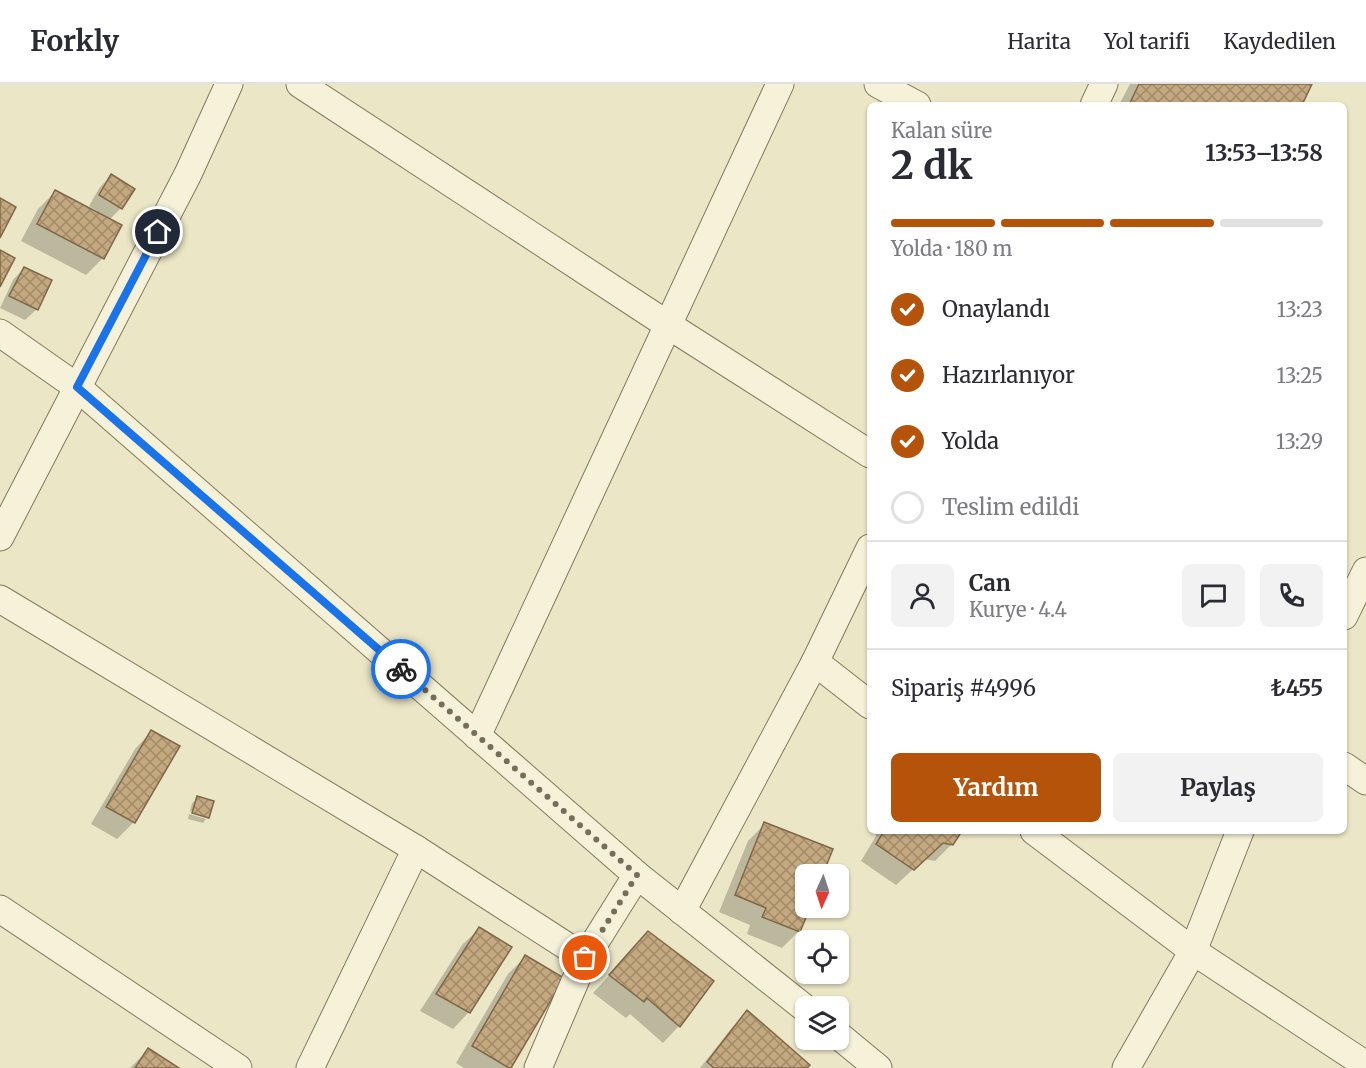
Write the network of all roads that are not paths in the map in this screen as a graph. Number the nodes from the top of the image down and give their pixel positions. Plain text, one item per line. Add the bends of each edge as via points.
1 (229, 84) edge
2 (300, 84) edge
3 (780, 84) edge
4 (878, 84) edge
5 (1104, 84) edge
6 (911, 102) edge
7 (1095, 102) edge
8 (668, 325) junction
9 (0, 333) edge
10 (77, 387) junction
11 (867, 452) edge
12 (0, 537) edge
13 (867, 554) edge
14 (1366, 571) edge
15 (0, 599) edge
16 (1347, 610) edge
17 (815, 662) junction
18 (867, 703) edge
19 (477, 736) junction
20 (1347, 768) edge
21 (1366, 781) edge
22 (1038, 834) edge
23 (1239, 834) edge
24 (416, 849) junction
25 (637, 875) junction
26 (0, 909) edge
27 (682, 911) junction
28 (1193, 951) junction
29 (585, 958) junction
30 (795, 1000) edge
31 (849, 1044) edge
32 (1366, 1065) edge
33 (238, 1068) edge
34 (310, 1068) edge
35 (537, 1068) edge
36 (878, 1068) edge
37 (1126, 1068) edge

1 - 10 street via 188,174
2 - 8 street
3 - 8 street
4 - 6 street
5 - 7 street
8 - 11 street
8 - 19 street
9 - 10 street
10 - 12 street
10 - 19 street
13 - 17 street
14 - 16 street
15 - 24 street
17 - 18 street
17 - 27 street
19 - 25 street
20 - 21 street
22 - 28 street
23 - 28 street
24 - 29 street
24 - 34 street
25 - 27 street
25 - 29 street
26 - 33 street
27 - 30 street
28 - 32 street
28 - 37 street
29 - 35 street
31 - 36 street

